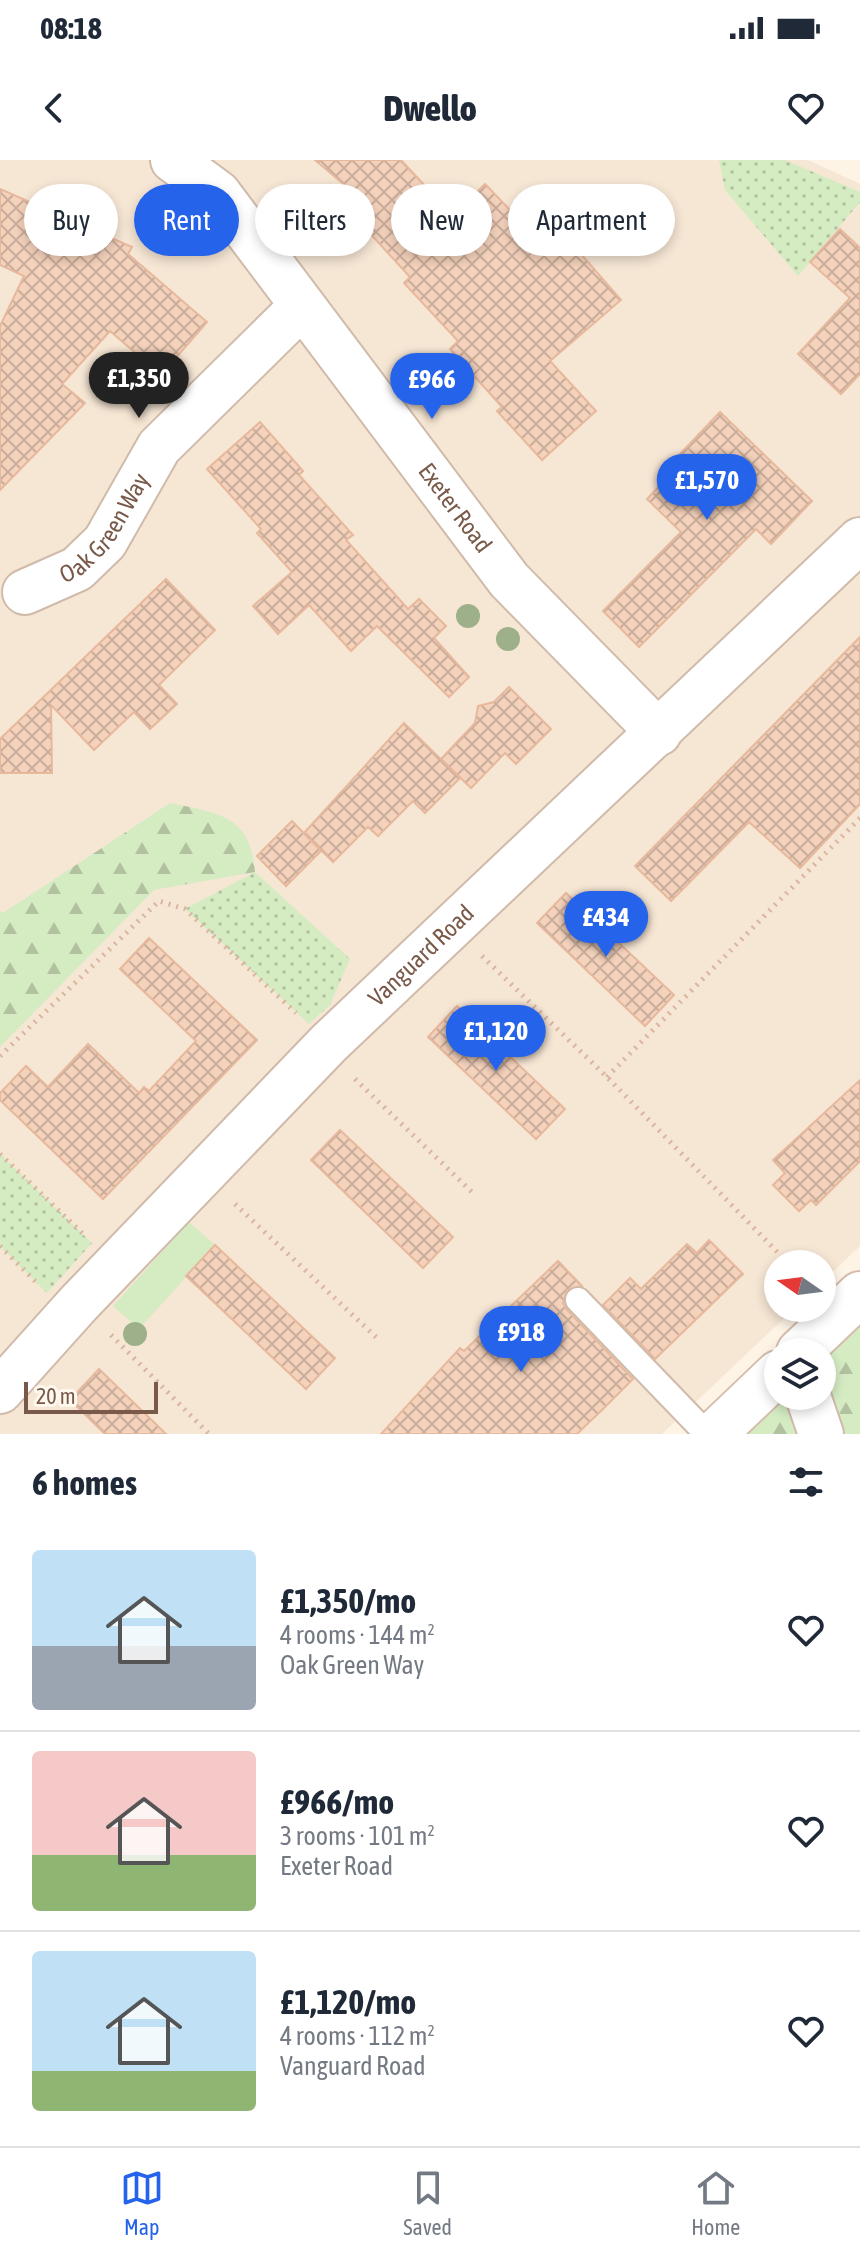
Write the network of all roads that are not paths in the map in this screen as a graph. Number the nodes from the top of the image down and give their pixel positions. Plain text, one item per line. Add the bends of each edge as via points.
1 (173, 160) edge
2 (302, 306) junction
3 (860, 540) edge
4 (25, 592) dead end
5 (659, 733) junction
6 (860, 1294) edge
7 (578, 1300) dead end
8 (814, 1338) edge
9 (764, 1386) edge
10 (0, 1391) edge
11 (813, 1410) edge
12 (707, 1434) edge
13 (714, 1434) edge
14 (821, 1434) edge

1 - 2 street, Exeter Road via 218,193
2 - 4 street, Oak Green Way via 159,447 105,542 77,569
2 - 5 street, Exeter Road via 509,580
3 - 5 street, Vanguard Road
5 - 10 street, Vanguard Road via 326,1046
6 - 8 street
7 - 12 lane
9 - 13 street
11 - 14 street

